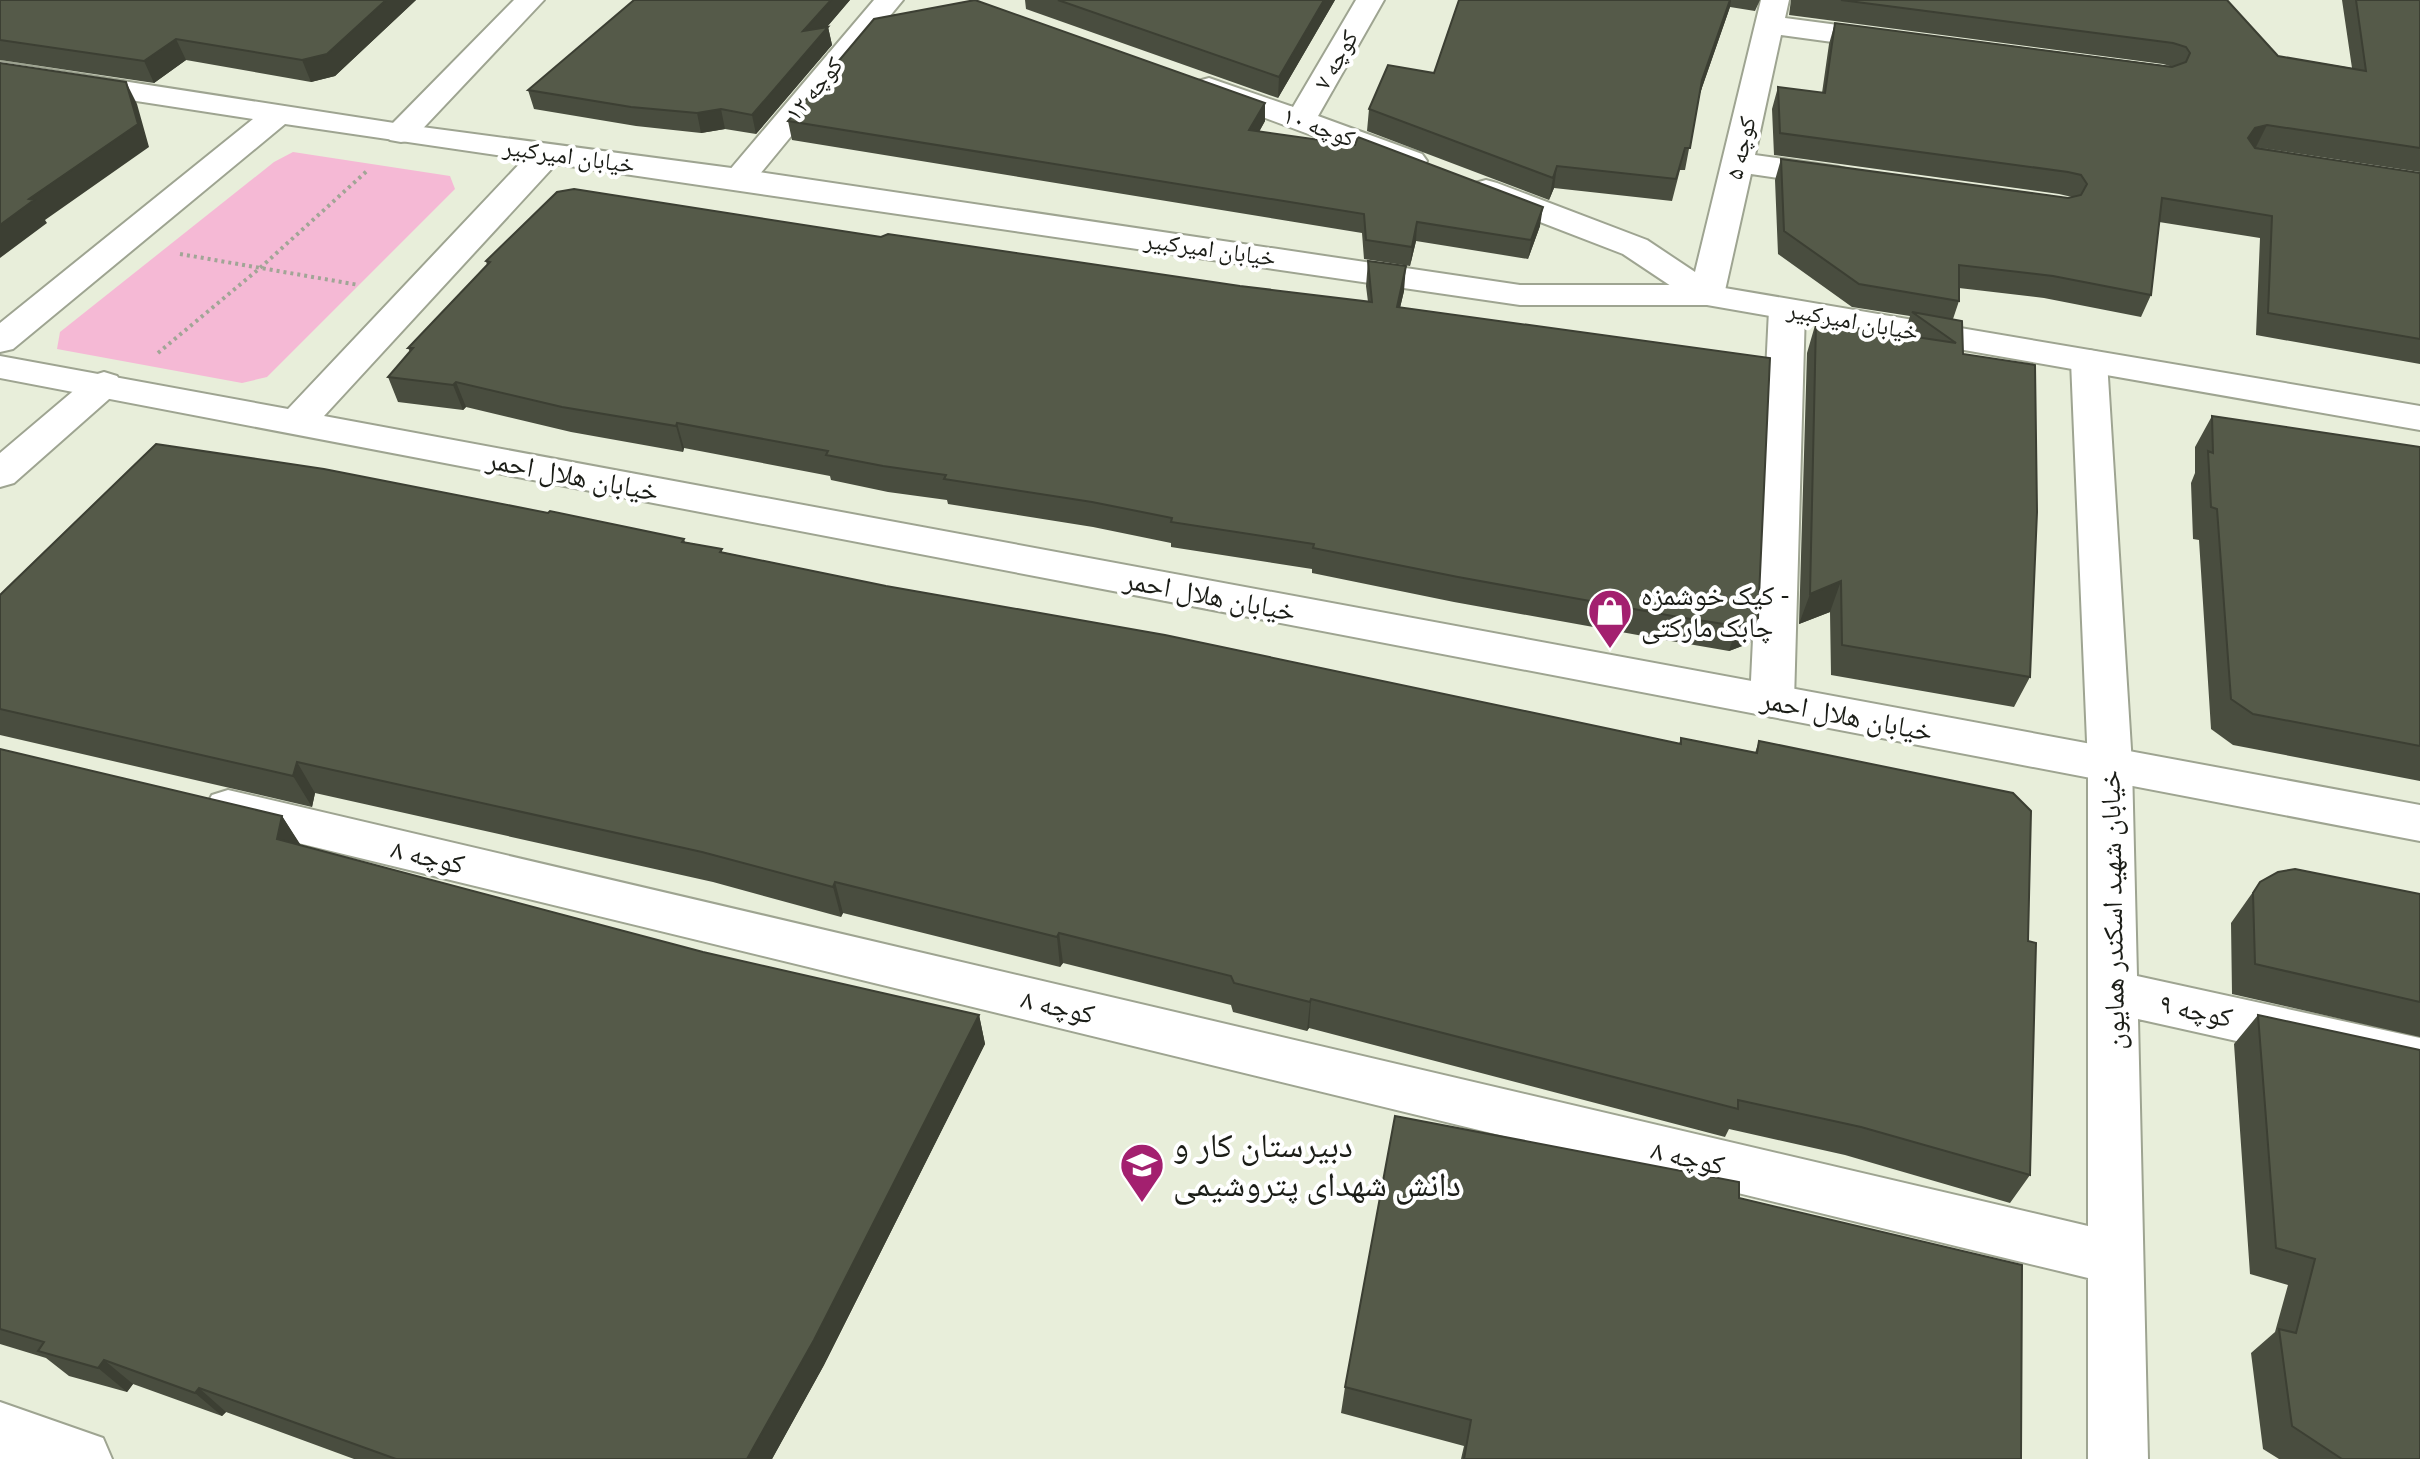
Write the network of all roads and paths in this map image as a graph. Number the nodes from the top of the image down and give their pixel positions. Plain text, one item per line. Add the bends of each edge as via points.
1 (530, 0) edge
2 (889, 0) edge
3 (1370, 0) edge
4 (1772, 12) edge
5 (1926, 45) edge
6 (0, 71) edge
7 (1184, 78) edge
8 (280, 113) junction
9 (1301, 120) junction
10 (404, 134) junction
11 (548, 153) junction
12 (1737, 162) junction
13 (739, 179) junction
14 (1875, 182) edge
15 (122, 242) junction
16 (260, 268) junction
17 (415, 295) junction
18 (1707, 295) junction
19 (1787, 310) junction
20 (0, 341) edge
21 (2089, 361) junction
22 (0, 367) edge
23 (111, 386) junction
24 (2420, 418) edge
25 (296, 423) junction
26 (0, 474) edge
27 (1772, 701) junction
28 (2110, 765) junction
29 (187, 798) edge
30 (2420, 823) edge
31 (2113, 992) junction
32 (2420, 1060) edge
33 (2116, 1259) junction
34 (0, 1431) edge
35 (2126, 1457) edge
36 (82, 1459) edge

1 - 10 street
2 - 13 street, کوچه ۱۲
3 - 9 street, کوچه ۷
4 - 5 street
4 - 12 street, کوچه ۵
6 - 8 street, خیابان امیرکبیر
7 - 9 street, کوچه ۱۰
8 - 10 street, خیابان امیرکبیر
8 - 15 street
9 - 18 street, کوچه ۱۰ via 1635,247
10 - 11 street, خیابان امیرکبیر
10 - 16 path
11 - 13 street, خیابان امیرکبیر
11 - 17 street
12 - 14 street
12 - 18 street, کوچه ۵
13 - 18 street, خیابان امیرکبیر via 1520,295
15 - 16 path
15 - 20 street
16 - 17 path
16 - 23 path
17 - 25 street
18 - 19 street, خیابان امیرکبیر
19 - 21 street, خیابان امیرکبیر
19 - 27 street
21 - 24 street, خیابان امیرکبیر
21 - 28 street, خیابان شهید اسکندر همایون
22 - 23 street, خیابان هلال احمر
23 - 25 street, خیابان هلال احمر
23 - 26 street
25 - 27 street, خیابان هلال احمر
27 - 28 street, خیابان هلال احمر
28 - 30 street, خیابان هلال احمر
28 - 31 street, خیابان شهید اسکندر همایون
29 - 33 street, کوچه ۸
31 - 32 street, کوچه ۹
31 - 33 street, خیابان شهید اسکندر همایون
33 - 35 street, خیابان شهید اسکندر همایون
34 - 36 street

